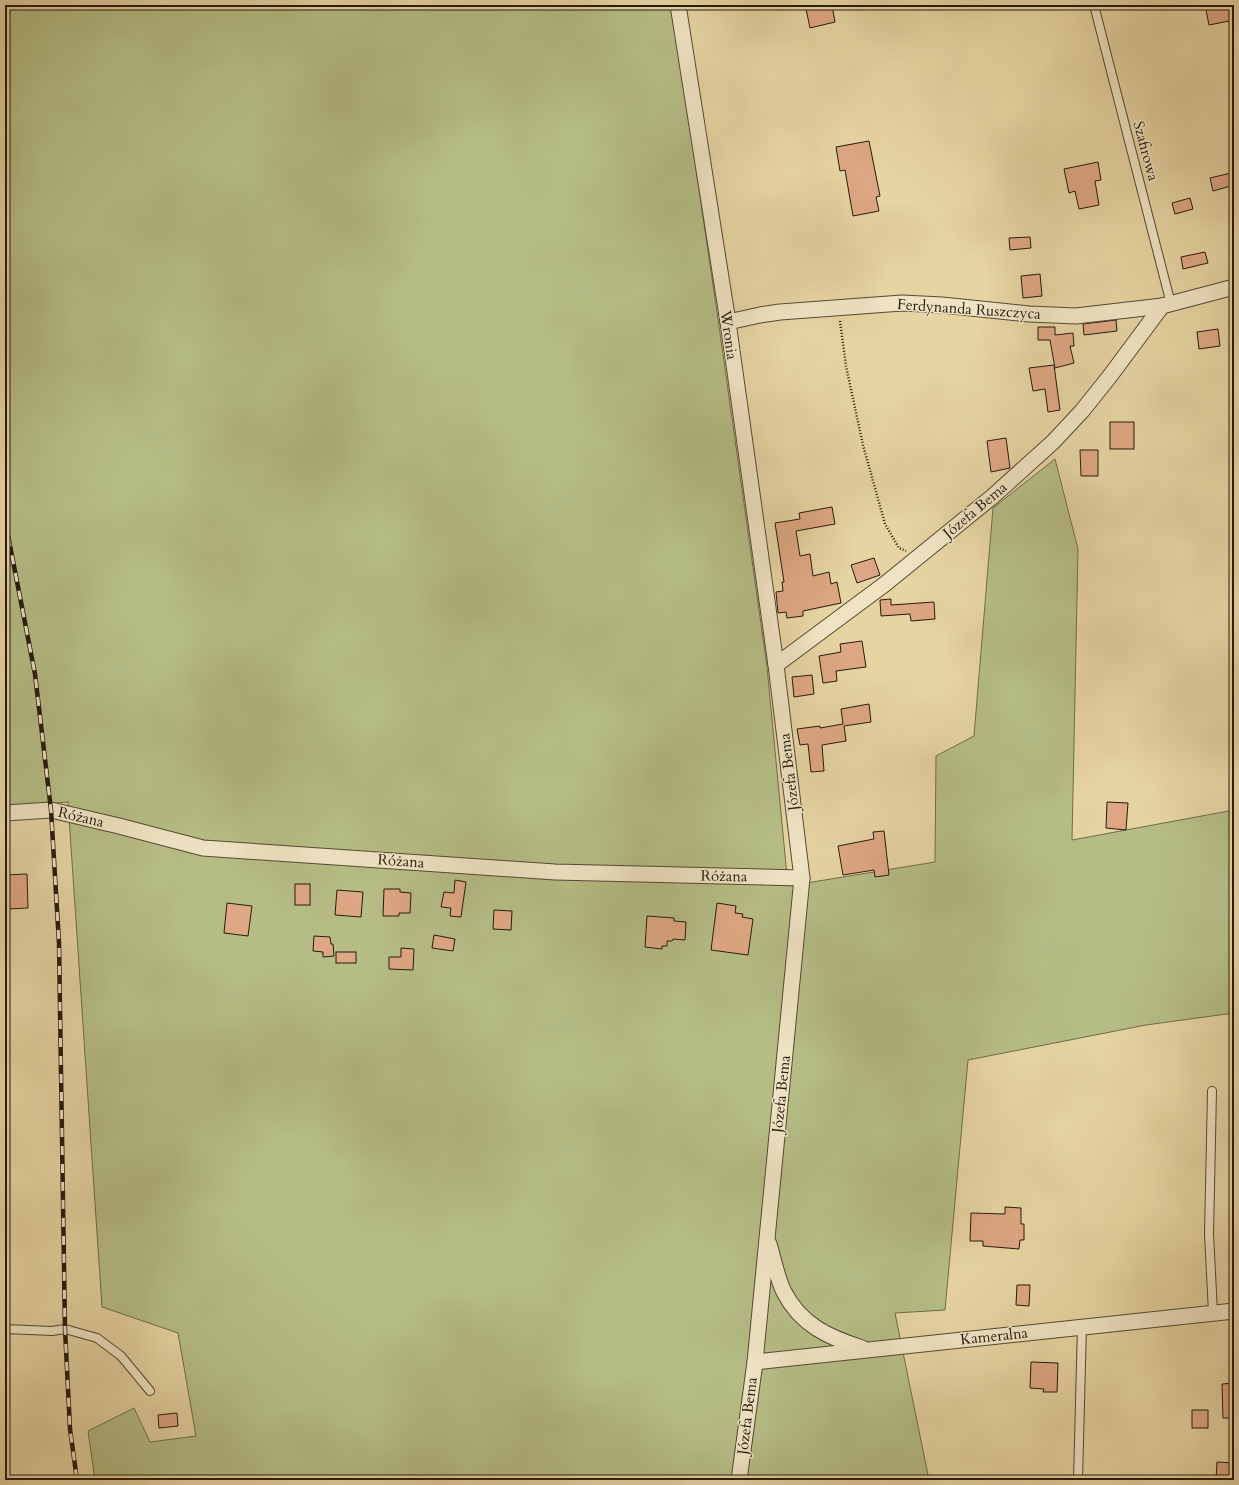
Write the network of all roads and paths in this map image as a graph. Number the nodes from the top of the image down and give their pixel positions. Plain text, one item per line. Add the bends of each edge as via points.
1 (678, 5) edge
2 (1094, 5) edge
3 (1234, 287) edge
4 (1167, 305) junction
5 (838, 307) junction
6 (728, 322) junction
7 (919, 556) junction
8 (776, 665) junction
9 (5, 813) edge
10 (802, 878) junction
11 (1212, 1090) dead end
12 (767, 1236) junction
13 (1234, 1311) edge
14 (1213, 1312) junction
15 (1082, 1326) junction
16 (5, 1329) edge
17 (867, 1350) junction
18 (755, 1362) junction
19 (150, 1391) dead end
20 (739, 1480) edge
21 (1078, 1480) edge

1 - 6 street, Wronia
2 - 4 lane, Szafirowa
3 - 4 street
4 - 5 street, Ferdynanda Ruszczyca via 1076,316 902,303
4 - 7 street, Józefa Bema via 1053,442 992,497
5 - 6 street, Ferdynanda Ruszczyca via 760,315
5 - 7 path via 846,366 862,445 884,524 899,548
6 - 8 street, Wronia
7 - 8 street, Józefa Bema
8 - 10 street, Józefa Bema
9 - 10 street, Różana via 51,810 203,848 555,872
10 - 12 street, Józefa Bema
11 - 14 lane via 1209,1234
12 - 17 street via 783,1291 800,1316 826,1335
12 - 18 street, Józefa Bema
13 - 14 street, Kameralna
14 - 15 street, Kameralna
15 - 17 street, Kameralna
15 - 21 lane
16 - 19 lane via 65,1329 98,1338 121,1356
17 - 18 street, Kameralna
18 - 20 street, Józefa Bema

